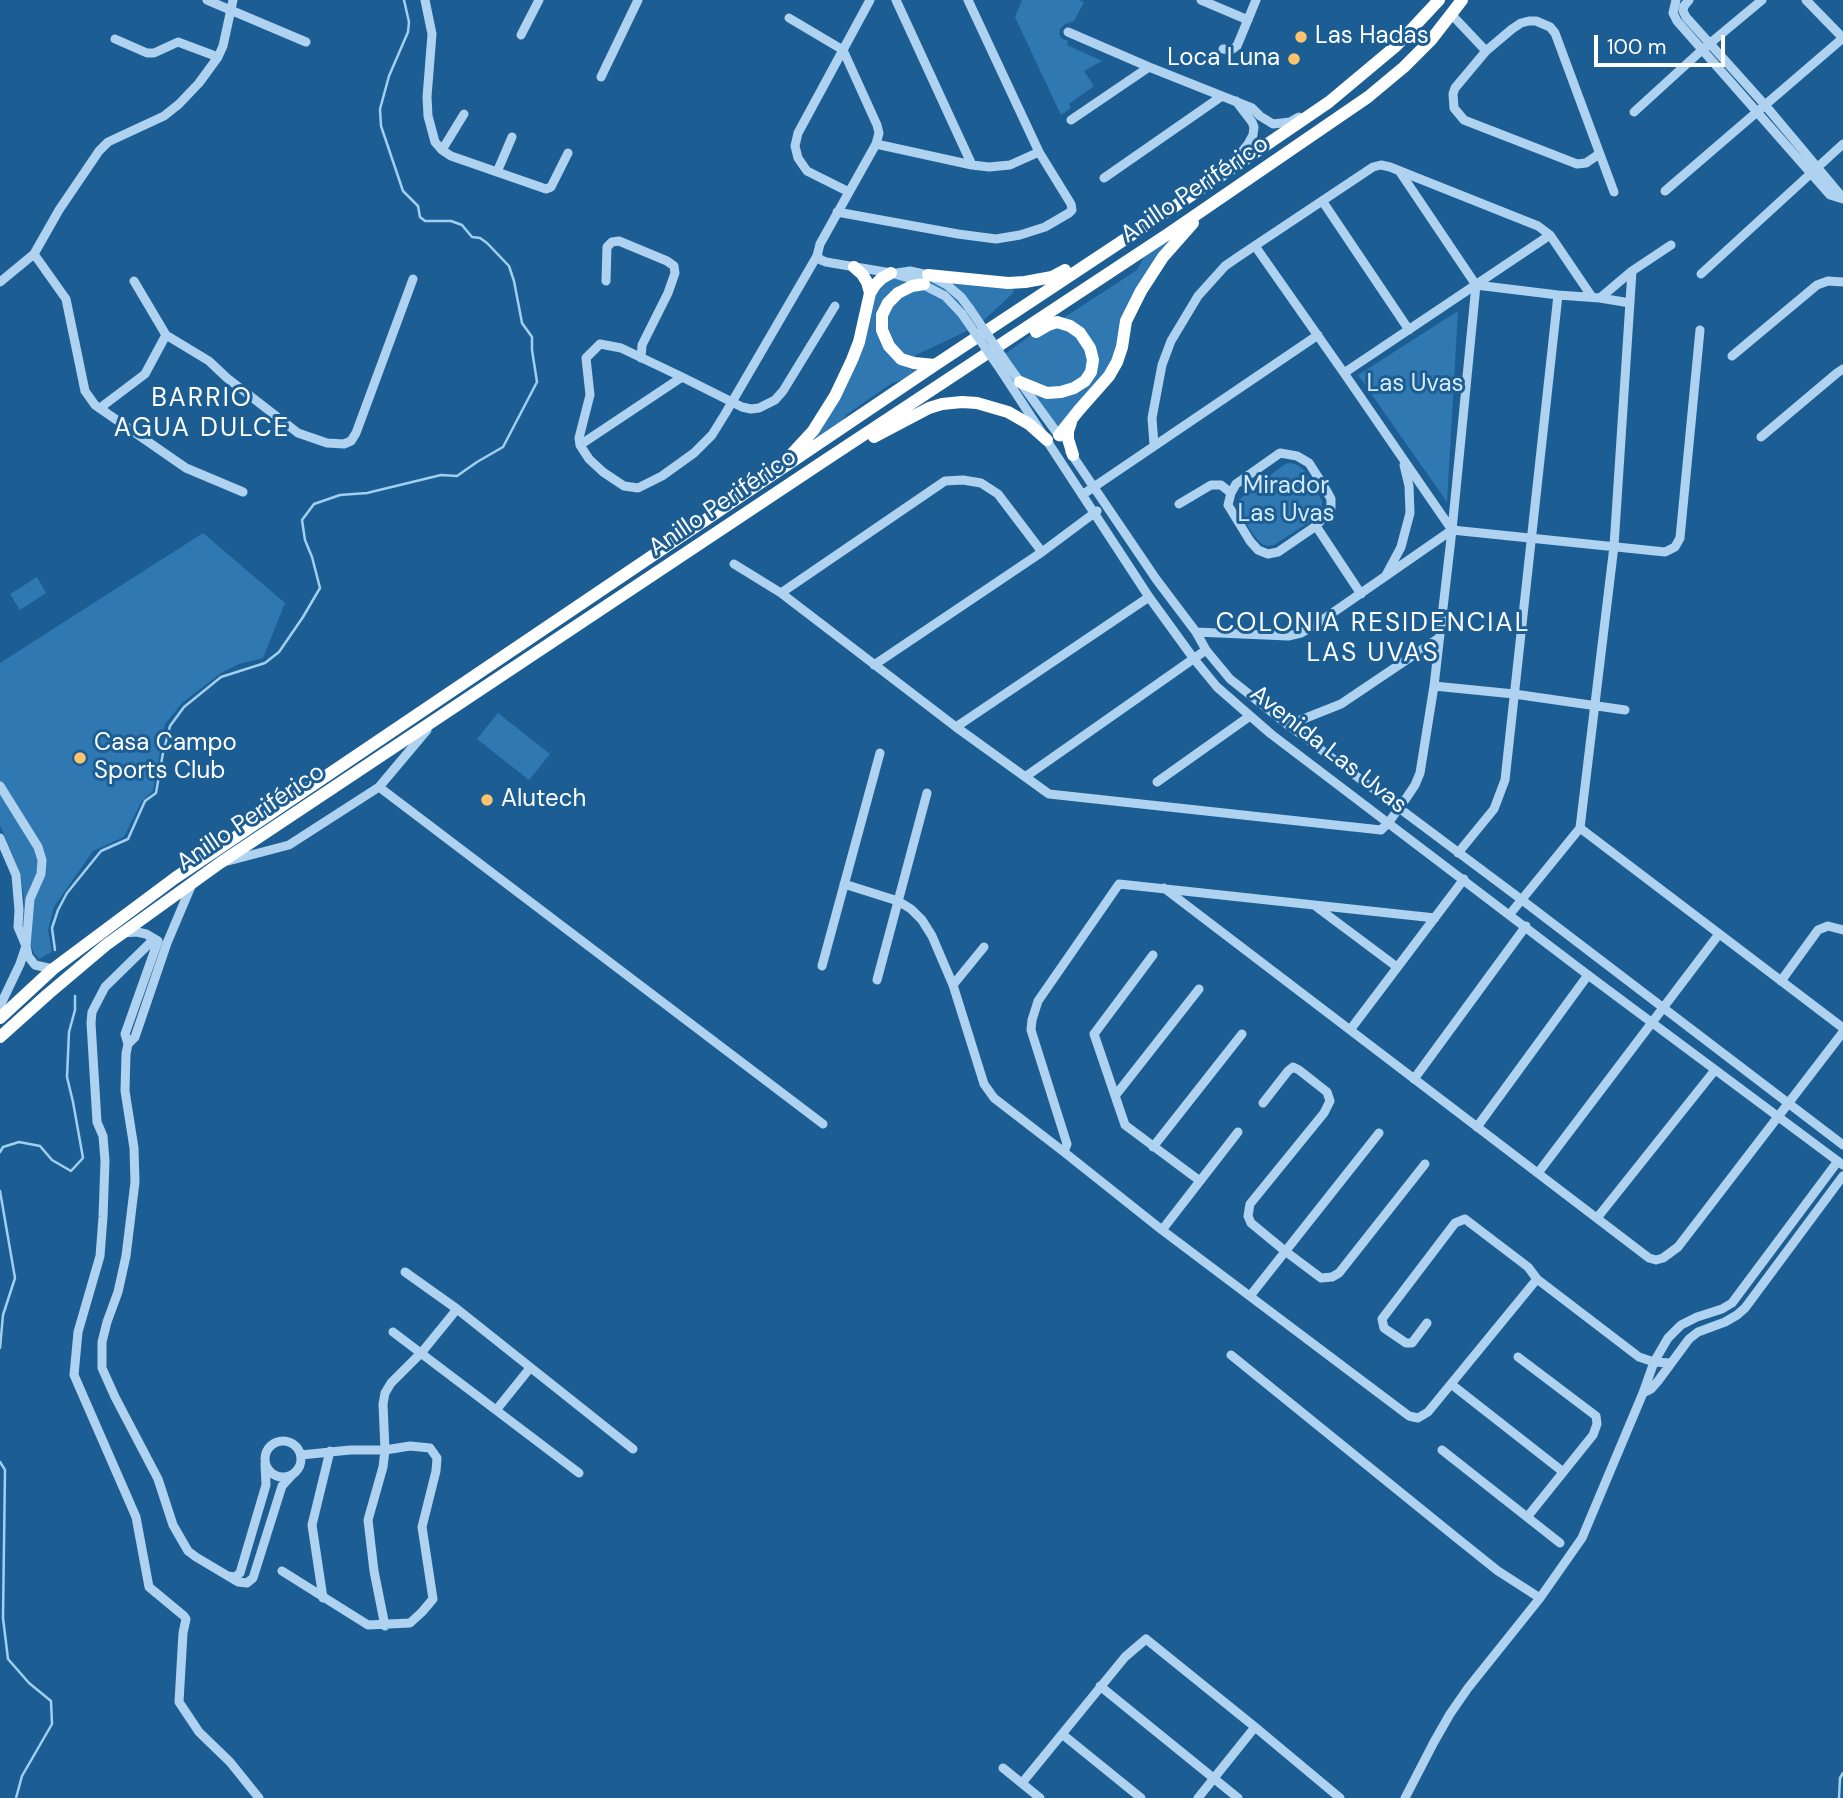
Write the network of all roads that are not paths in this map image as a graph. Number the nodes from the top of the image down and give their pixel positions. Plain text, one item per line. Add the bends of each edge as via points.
1 (207, 0) edge
2 (425, 0) edge
3 (539, 0) edge
4 (638, 0) edge
5 (870, 0) edge
6 (896, 0) edge
7 (968, 0) edge
8 (1201, 0) edge
9 (1256, 0) edge
10 (1462, 0) edge
11 (1676, 0) edge
12 (1689, 0) edge
13 (1762, 0) edge
14 (1806, 0) edge
15 (1437, 1) edge
16 (232, 4) edge
17 (1451, 15) junction
18 (789, 18) dead end
19 (1248, 20) junction
20 (1068, 32) dead end
21 (521, 35) dead end
22 (1843, 38) edge
23 (114, 39) dead end
24 (306, 42) dead end
25 (1706, 47) junction
26 (1223, 49) dead end
27 (843, 50) junction
28 (1486, 51) junction
29 (218, 57) junction
30 (1149, 67) junction
31 (601, 77) dead end
32 (1222, 96) junction
33 (1234, 100) junction
34 (1761, 108) junction
35 (1634, 112) dead end
36 (464, 114) dead end
37 (1308, 116) junction
38 (1070, 120) dead end
39 (1273, 124) junction
40 (1252, 135) junction
41 (512, 137) dead end
42 (876, 144) junction
43 (1843, 144) edge
44 (442, 150) junction
45 (1039, 152) junction
46 (568, 153) dead end
47 (1600, 154) junction
48 (972, 165) junction
49 (1814, 171) junction
50 (497, 172) junction
51 (1400, 172) junction
52 (1225, 173) junction
53 (1104, 178) dead end
54 (1614, 191) dead end
55 (1665, 191) dead end
56 (849, 192) junction
57 (1843, 199) edge
58 (1323, 202) junction
59 (1203, 211) junction
60 (837, 212) junction
61 (1550, 235) junction
62 (1671, 245) dead end
63 (1255, 246) junction
64 (1103, 252) junction
65 (34, 254) junction
66 (817, 256) junction
67 (854, 267) junction
68 (1632, 271) junction
69 (891, 274) junction
70 (1701, 274) dead end
71 (413, 279) dead end
72 (926, 280) junction
73 (134, 281) dead end
74 (606, 281) dead end
75 (0, 282) edge
76 (1843, 282) edge
77 (1476, 285) junction
78 (870, 293) junction
79 (1558, 295) junction
80 (1596, 298) junction
81 (1630, 303) junction
82 (835, 306) dead end
83 (1409, 330) junction
84 (1700, 330) dead end
85 (166, 335) junction
86 (1318, 335) junction
87 (1006, 343) junction
88 (1732, 356) dead end
89 (641, 358) junction
90 (935, 365) junction
91 (1843, 369) edge
92 (1006, 373) junction
93 (1344, 373) junction
94 (682, 377) junction
95 (1020, 382) junction
96 (732, 402) junction
97 (100, 408) junction
98 (1071, 420) junction
99 (1761, 437) dead end
100 (1053, 438) junction
101 (580, 445) junction
102 (1154, 445) junction
103 (1073, 455) junction
104 (1403, 459) junction
105 (821, 463) junction
106 (772, 475) junction
107 (1094, 486) junction
108 (243, 492) dead end
109 (1231, 493) junction
110 (1082, 495) junction
111 (1106, 504) junction
112 (1179, 504) dead end
113 (1094, 513) junction
114 (1316, 526) junction
115 (1452, 530) junction
116 (1531, 538) junction
117 (1614, 546) junction
118 (1042, 551) junction
119 (734, 564) dead end
120 (1385, 577) junction
121 (781, 593) junction
122 (1361, 594) junction
123 (1149, 597) junction
124 (1196, 632) junction
125 (1439, 638) junction
126 (1206, 650) junction
127 (1194, 659) junction
128 (874, 665) junction
129 (1434, 686) junction
130 (1514, 694) junction
131 (1594, 705) junction
132 (1625, 709) dead end
133 (1250, 716) junction
134 (436, 719) junction
135 (1288, 725) junction
136 (956, 727) junction
137 (880, 753) dead end
138 (1024, 777) junction
139 (1157, 782) dead end
140 (0, 786) edge
141 (379, 787) junction
142 (927, 793) dead end
143 (1402, 804) junction
144 (1389, 822) junction
145 (1580, 828) junction
146 (0, 838) edge
147 (1458, 853) junction
148 (220, 863) junction
149 (1464, 879) junction
150 (192, 883) junction
151 (844, 884) junction
152 (1164, 888) junction
153 (1522, 900) junction
154 (898, 901) junction
155 (1312, 904) junction
156 (1510, 914) junction
157 (1435, 918) junction
158 (1526, 926) junction
159 (1843, 930) edge
160 (122, 933) junction
161 (1719, 934) junction
162 (159, 941) junction
163 (26, 946) junction
164 (984, 947) dead end
165 (1153, 955) dead end
166 (821, 966) dead end
167 (1397, 967) junction
168 (53, 969) junction
169 (1588, 975) junction
170 (877, 980) dead end
171 (1781, 981) junction
172 (953, 985) junction
173 (1199, 989) dead end
174 (0, 1006) edge
175 (1662, 1009) junction
176 (0, 1018) edge
177 (1652, 1022) junction
178 (1350, 1030) junction
179 (1843, 1030) edge
180 (1242, 1034) dead end
181 (0, 1037) edge
182 (1715, 1070) junction
183 (1414, 1079) junction
184 (1115, 1096) junction
185 (1263, 1103) dead end
186 (1789, 1104) junction
187 (1779, 1117) junction
188 (823, 1124) dead end
189 (1477, 1127) junction
190 (1238, 1132) dead end
191 (1379, 1133) dead end
192 (1843, 1145) edge
193 (1153, 1147) junction
194 (1064, 1152) junction
195 (1840, 1163) edge
196 (1425, 1164) dead end
197 (1538, 1173) junction
198 (1843, 1176) edge
199 (1200, 1181) junction
200 (1597, 1218) junction
201 (1162, 1230) junction
202 (1285, 1251) junction
203 (405, 1272) dead end
204 (1537, 1279) junction
205 (1250, 1296) junction
206 (457, 1309) junction
207 (1427, 1323) dead end
208 (393, 1332) dead end
209 (422, 1352) junction
210 (1231, 1355) dead end
211 (1518, 1357) dead end
212 (1654, 1362) junction
213 (1670, 1363) junction
214 (530, 1368) junction
215 (1451, 1384) junction
216 (1643, 1393) junction
217 (497, 1409) junction
218 (633, 1449) dead end
219 (386, 1450) junction
220 (1442, 1450) dead end
221 (330, 1451) junction
222 (301, 1455) junction
223 (265, 1464) junction
224 (1562, 1471) junction
225 (579, 1473) dead end
226 (292, 1475) junction
227 (1528, 1517) junction
228 (1560, 1542) dead end
229 (282, 1571) dead end
230 (226, 1576) junction
231 (323, 1598) junction
232 (1540, 1598) junction
233 (385, 1626) junction
234 (1100, 1686) junction
235 (1255, 1727) junction
236 (1062, 1734) junction
237 (1003, 1768) dead end
238 (1213, 1778) junction
239 (1022, 1783) junction
240 (259, 1798) edge
241 (1040, 1798) edge
242 (1141, 1798) edge
243 (1198, 1798) edge
244 (1238, 1798) edge
245 (1340, 1798) edge
246 (1405, 1798) edge

1 - 16 street
2 - 44 street via 432,34 428,116
3 - 21 street
4 - 31 street
5 - 27 street
6 - 48 street
7 - 45 street
8 - 19 street
9 - 19 street
10 - 17 highway, Anillo Periférico
11 - 25 street via 1674,18
12 - 25 street via 1683,11
13 - 25 street
14 - 22 street
15 - 37 highway, Anillo Periférico via 1378,63
16 - 24 street
16 - 29 street
17 - 28 street
17 - 59 highway, Anillo Periférico via 1404,67 1368,97
18 - 27 street
19 - 26 street via 1237,46
20 - 30 street
22 - 34 street
23 - 29 street via 147,53 178,42
25 - 34 street
25 - 35 street
27 - 42 street via 877,125
27 - 56 street via 795,145 807,171
28 - 47 street via 1521,23 1536,21 1550,27
28 - 47 street via 1453,94 1454,108 1464,120 1577,164
29 - 65 street via 199,83 164,116 108,142 99,151
30 - 32 street
30 - 38 street
32 - 33 street
32 - 53 street
33 - 39 street
33 - 40 street via 1252,122
34 - 49 street
34 - 55 street
36 - 44 street
37 - 39 street
37 - 52 highway, Anillo Periférico
39 - 40 street
40 - 52 street
41 - 50 street
42 - 48 street
42 - 56 street
43 - 49 street
44 - 50 street
45 - 48 street via 1010,165
45 - 60 street via 1072,209 1045,227 996,239
46 - 50 street via 546,189
47 - 54 street
49 - 57 street
49 - 70 street
51 - 58 street via 1373,167
51 - 61 street via 1538,226
51 - 77 street
52 - 64 highway, Anillo Periférico
56 - 60 street
58 - 63 street
58 - 83 street
59 - 87 highway, Anillo Periférico
59 - 98 highway via 1151,274 1126,321 1117,362
60 - 66 street
61 - 77 street
61 - 80 street
62 - 68 street
63 - 86 street
63 - 102 street via 1198,296 1171,341 1156,391
64 - 72 highway via 1052,277 1025,282
64 - 90 highway, Anillo Periférico
65 - 75 street
65 - 97 street via 65,299 85,391
66 - 67 street, Avenida Las Uvas
66 - 96 street
67 - 69 street, Avenida Las Uvas
67 - 78 highway
68 - 80 street
68 - 81 street
69 - 72 street, Avenida Las Uvas
69 - 78 highway
71 - 85 street via 356,433 344,444 298,433 209,361
72 - 90 highway via 888,303 882,330 901,359
72 - 92 street, Avenida Las Uvas, bridge via 947,285 961,298
73 - 85 street
74 - 89 street via 607,247 612,242 674,266
76 - 88 street via 1818,285
77 - 79 street
77 - 83 street
77 - 115 street
78 - 106 highway via 859,342 835,396 813,431
79 - 80 street
79 - 116 street
80 - 81 street
81 - 117 street
82 - 96 street via 775,400 751,409
83 - 93 street
84 - 117 street via 1680,538 1665,552
85 - 97 street via 145,374
86 - 93 street
86 - 102 street
87 - 95 highway via 1057,322 1080,333 1090,348 1091,372 1074,388 1048,393
87 - 105 highway, Anillo Periférico
89 - 94 street
89 - 101 street via 600,344 586,358 590,395
90 - 106 highway, Anillo Periférico
91 - 99 street
92 - 95 street, Avenida Las Uvas
92 - 100 street, Avenida Las Uvas
93 - 104 street
94 - 96 street
94 - 101 street
95 - 100 street, Avenida Las Uvas
96 - 101 street via 712,435 694,453 638,488 624,486 603,472
97 - 108 street via 186,468
98 - 100 highway
98 - 103 highway via 1068,439
100 - 103 street, Avenida Las Uvas
100 - 105 highway via 994,407 942,404
100 - 110 street, Avenida Las Uvas
102 - 107 street
103 - 107 street, Avenida Las Uvas
104 - 115 street
104 - 120 street via 1410,513 1401,547
105 - 134 highway, Anillo Periférico
106 - 168 highway, Anillo Periférico via 175,878
107 - 110 street
107 - 111 street, Avenida Las Uvas
109 - 112 street via 1218,484 1211,485
109 - 114 street via 1228,505 1250,541 1268,554
109 - 114 street via 1236,484 1280,453 1297,456 1309,463 1331,499 1331,509
110 - 113 street, Avenida Las Uvas
111 - 113 street
111 - 124 street, Avenida Las Uvas
113 - 118 street
113 - 123 street, Avenida Las Uvas
114 - 122 street
115 - 116 street
115 - 120 street
115 - 125 street
116 - 117 street
116 - 130 street
117 - 131 street
118 - 121 street via 998,494 981,483 945,481
118 - 128 street
119 - 121 street
120 - 122 street
121 - 128 street
122 - 124 street via 1301,633 1288,636
123 - 127 street, Avenida Las Uvas
123 - 136 street
124 - 126 street, Avenida Las Uvas
125 - 129 street
125 - 135 street via 1341,704
126 - 127 street
126 - 135 street, Avenida Las Uvas via 1230,679
127 - 133 street, Avenida Las Uvas
127 - 138 street
128 - 136 street
129 - 130 street
129 - 143 street via 1420,773
130 - 131 street
130 - 147 street via 1505,780 1494,809
131 - 132 street
131 - 145 street
133 - 139 street
133 - 144 street, Avenida Las Uvas
134 - 141 street
134 - 148 highway, Anillo Periférico
135 - 143 street, Avenida Las Uvas
136 - 138 street
137 - 151 street
138 - 144 street via 1049,794 1362,829 1381,830
140 - 163 street via 42,860 30,899
141 - 148 street via 289,845
141 - 188 street
142 - 154 street
143 - 144 street
143 - 147 street, Avenida Las Uvas
144 - 149 street, Avenida Las Uvas
145 - 153 street
145 - 161 street
146 - 163 street via 16,875 18,927
147 - 153 street, Avenida Las Uvas
148 - 150 highway, Anillo Periférico
149 - 156 street, Avenida Las Uvas
149 - 157 street
150 - 160 highway, Anillo Periférico
150 - 162 street
151 - 154 street
151 - 166 street
152 - 155 street
152 - 178 street
152 - 194 street via 1119,884 1034,1010 1031,1030 1067,1144
153 - 156 street
153 - 175 street, Avenida Las Uvas
154 - 170 street
154 - 172 street via 922,920
155 - 157 street
155 - 167 street
156 - 158 street, Avenida Las Uvas
157 - 167 street
158 - 169 street, Avenida Las Uvas
158 - 183 street
159 - 171 street via 1828,926 1818,930
160 - 162 street via 137,932
160 - 181 highway, Anillo Periférico
161 - 171 street
161 - 175 street
162 - 230 street via 135,1037 126,1054 125,1091 135,1182 126,1256 102,1342 102,1368 188,1551
162 - 240 street via 105,986 92,1012 97,1122 105,1161 103,1217 100,1255 78,1332 74,1375 136,1517 149,1587 186,1619 179,1702
163 - 168 street via 35,965
163 - 174 street
164 - 172 street
165 - 184 street via 1094,1034
167 - 178 street
168 - 176 highway, Anillo Periférico
169 - 177 street, Avenida Las Uvas
169 - 189 street
171 - 179 street
172 - 194 street via 984,1084 994,1098
173 - 184 street
175 - 177 street
175 - 186 street, Avenida Las Uvas
177 - 182 street, Avenida Las Uvas
177 - 197 street
178 - 183 street
179 - 186 street
180 - 193 street
182 - 187 street, Avenida Las Uvas
182 - 200 street
183 - 189 street
184 - 193 street via 1125,1125
185 - 202 street via 1293,1068 1327,1092 1330,1101 1250,1204 1251,1223
186 - 187 street
186 - 192 street, Avenida Las Uvas
187 - 195 street, Avenida Las Uvas
187 - 200 street via 1678,1247 1663,1258 1649,1258
189 - 197 street
190 - 199 street
191 - 202 street
193 - 199 street
194 - 201 street
195 - 212 street via 1732,1303 1681,1325
196 - 202 street via 1339,1273 1321,1278
197 - 200 street
198 - 213 street via 1745,1308 1698,1332
199 - 201 street
201 - 205 street
202 - 205 street
203 - 206 street
204 - 207 street via 1465,1219 1455,1223 1382,1319 1384,1328 1406,1343
204 - 212 street via 1639,1357
204 - 215 street
205 - 215 street via 1409,1416 1418,1419 1428,1412
206 - 209 street
206 - 214 street
208 - 209 street
209 - 217 street
209 - 219 street via 385,1393
210 - 232 street via 1498,1571
211 - 224 street via 1596,1416 1593,1435
212 - 213 street
212 - 216 street
213 - 216 street
214 - 217 street
214 - 218 street
215 - 224 street
216 - 232 street via 1582,1538
217 - 225 street
219 - 221 street
219 - 233 street via 368,1520
219 - 233 street via 430,1448 438,1458 422,1527 433,1599 410,1623
220 - 227 street
221 - 222 street
221 - 231 street via 312,1525
222 - 223 street via 295,1445 278,1441 265,1452
222 - 226 street
223 - 226 street via 272,1474
223 - 230 street via 266,1485 240,1573
224 - 227 street
226 - 230 street via 282,1486 253,1578 247,1583
227 - 228 street
229 - 231 street
231 - 233 street via 368,1626
232 - 246 street via 1450,1714
234 - 235 street via 1146,1639
234 - 236 street
234 - 238 street
235 - 238 street
235 - 245 street
236 - 239 street
236 - 242 street
237 - 239 street
238 - 243 street
238 - 244 street
239 - 241 street

